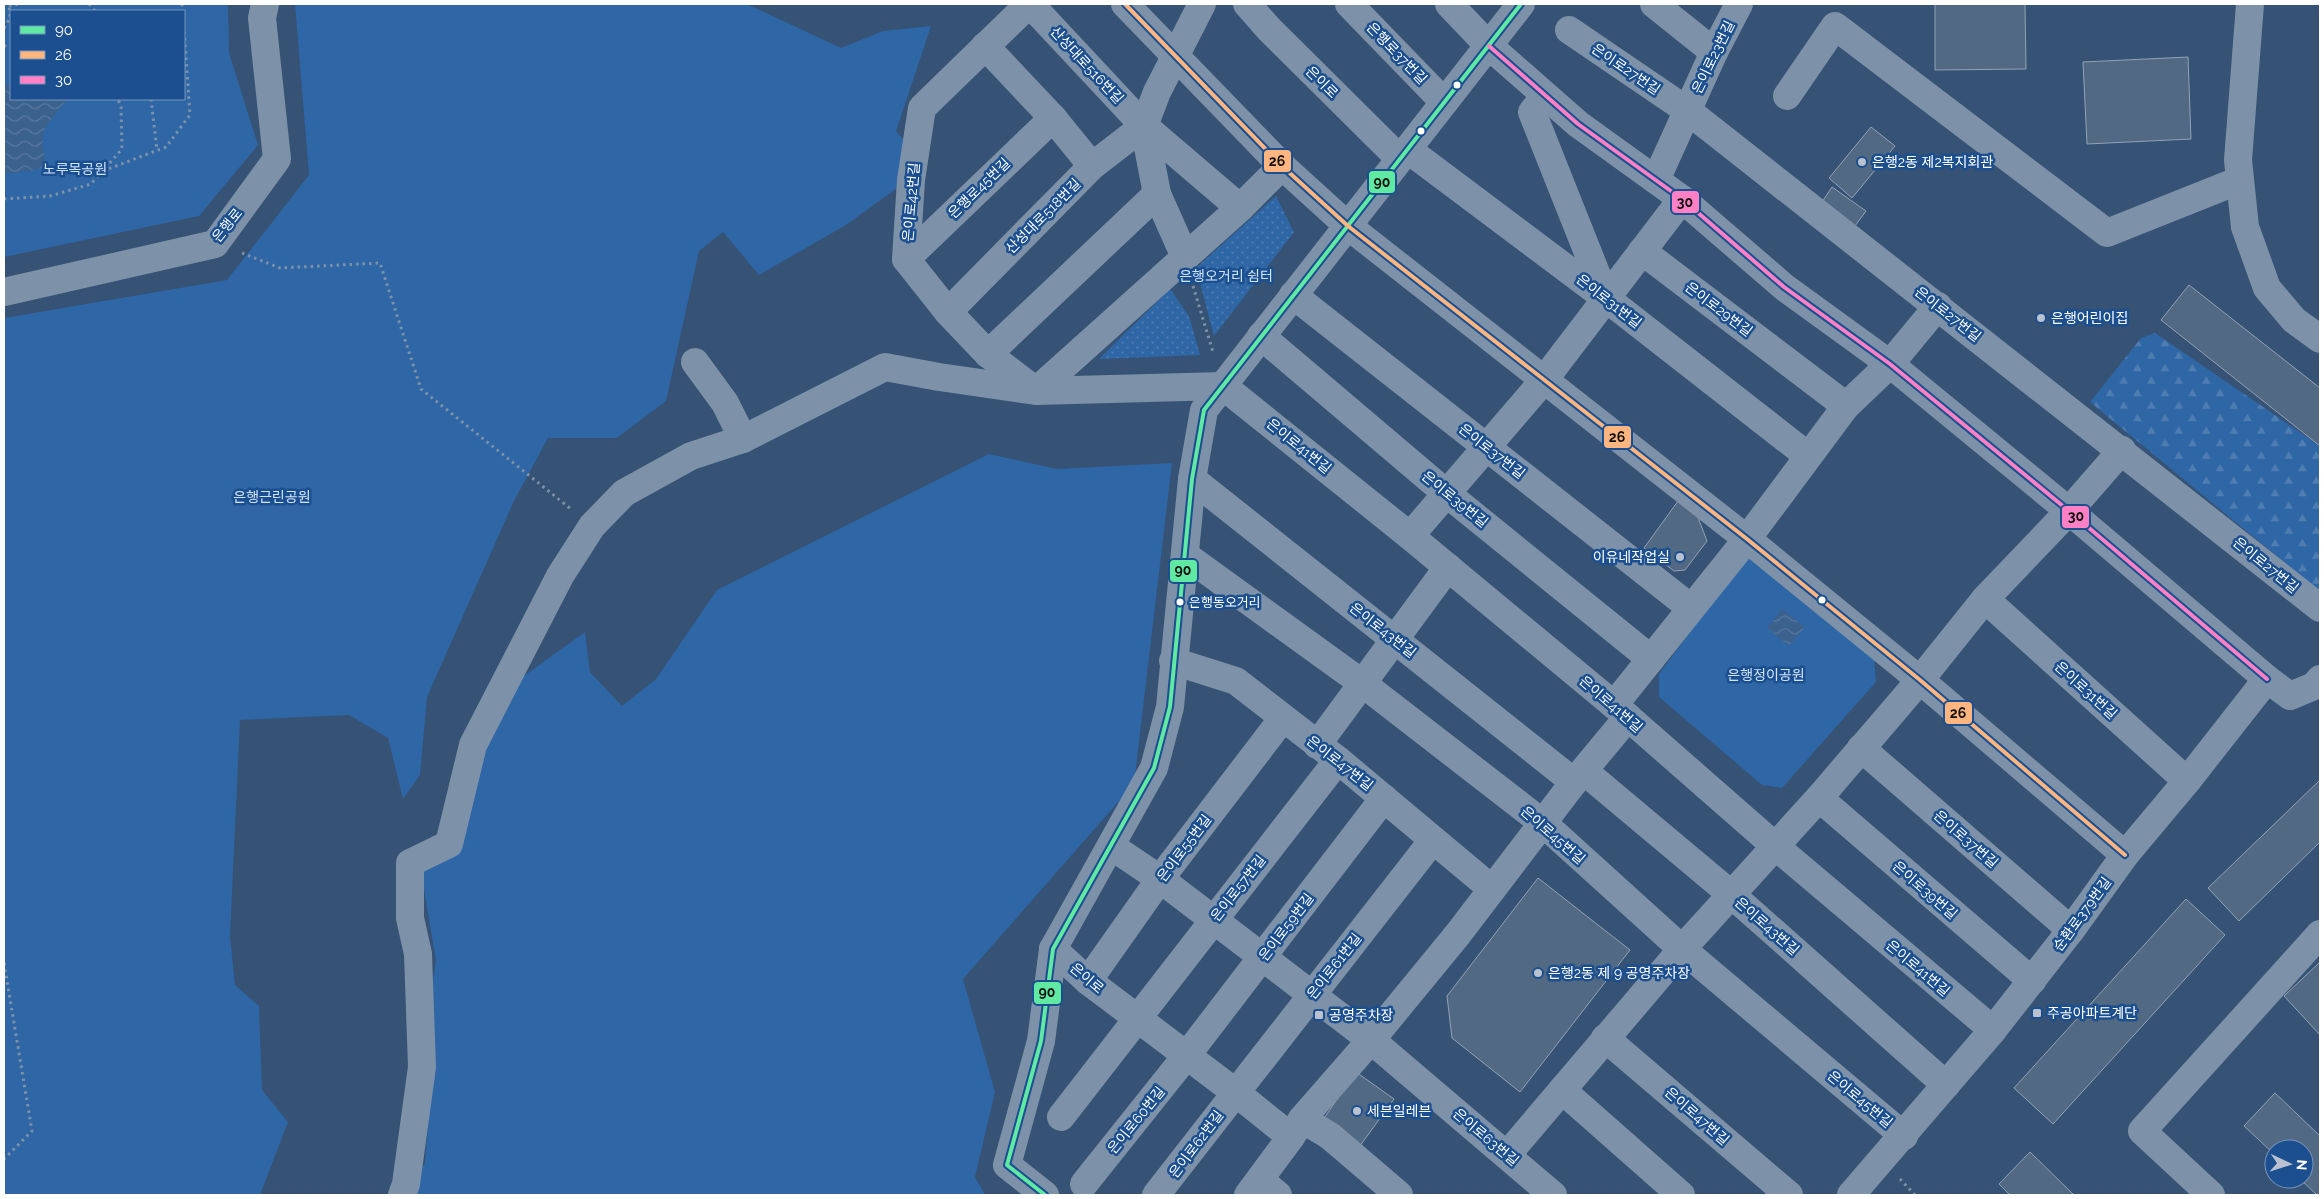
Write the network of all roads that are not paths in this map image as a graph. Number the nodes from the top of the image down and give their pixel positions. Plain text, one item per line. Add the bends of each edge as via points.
1 (265, 4) edge
2 (1030, 4) edge
3 (1125, 4) edge
4 (1202, 4) edge
5 (1247, 4) edge
6 (1349, 4) edge
7 (1449, 4) edge
8 (1521, 4) edge
9 (1654, 4) edge
10 (1739, 4) edge
11 (2250, 4) edge
12 (1569, 30) dead end
13 (985, 46) junction
14 (1488, 46) junction
15 (1714, 52) junction
16 (1176, 58) junction
17 (1545, 96) junction
18 (1787, 96) dead end
19 (1444, 102) junction
20 (1688, 111) junction
21 (1053, 118) junction
22 (1144, 126) junction
23 (1404, 154) junction
24 (1092, 166) junction
25 (1282, 166) junction
26 (1656, 180) junction
27 (2240, 180) junction
28 (1157, 194) junction
29 (1682, 199) junction
30 (1240, 208) junction
31 (1348, 226) junction
32 (1642, 251) junction
33 (1185, 257) junction
34 (906, 259) junction
35 (4, 292) edge
36 (1293, 295) junction
37 (1607, 299) junction
38 (1938, 306) junction
39 (948, 312) junction
40 (1261, 336) junction
41 (2320, 340) edge
42 (988, 354) junction
43 (695, 362) dead end
44 (1890, 364) junction
45 (1544, 380) junction
46 (1223, 386) junction
47 (1036, 391) junction
48 (1846, 406) junction
49 (743, 439) junction
50 (1487, 447) junction
51 (2122, 450) junction
52 (1808, 456) junction
53 (1192, 479) junction
54 (1446, 493) junction
55 (2069, 511) junction
56 (1410, 536) junction
57 (1747, 538) junction
58 (1185, 556) junction
59 (1448, 567) junction
60 (1985, 599) junction
61 (1691, 608) junction
62 (2320, 608) edge
63 (1394, 639) junction
64 (1651, 658) junction
65 (1173, 662) junction
66 (2320, 678) edge
67 (2268, 679) junction
68 (1920, 680) junction
69 (1362, 683) junction
70 (1621, 711) junction
71 (1283, 718) junction
72 (1861, 748) junction
73 (1327, 752) junction
74 (1579, 776) junction
75 (2187, 782) junction
76 (1384, 798) junction
77 (1819, 798) junction
78 (1544, 824) junction
79 (1433, 840) junction
80 (1112, 846) junction
81 (1775, 846) junction
82 (2125, 855) junction
83 (1160, 879) junction
84 (1492, 889) junction
85 (1732, 895) junction
86 (1214, 919) junction
87 (2071, 930) junction
88 (2320, 934) edge
89 (1054, 949) junction
90 (1682, 949) junction
91 (1264, 956) junction
92 (1088, 981) junction
93 (2032, 981) junction
94 (1312, 995) junction
95 (1139, 1018) junction
96 (1993, 1030) junction
97 (1605, 1038) junction
98 (1372, 1040) junction
99 (1187, 1055) junction
100 (1946, 1085) junction
101 (1562, 1090) junction
102 (1235, 1092) junction
103 (1061, 1117) dead end
104 (1296, 1128) junction
105 (1904, 1136) junction
106 (1507, 1155) junction
107 (1084, 1184) dead end
108 (1262, 1190) edge
109 (402, 1195) edge
110 (1045, 1195) edge
111 (1156, 1195) edge
112 (1399, 1195) edge
113 (1554, 1195) edge
114 (1681, 1195) edge
115 (1789, 1195) edge
116 (1851, 1195) edge
117 (2211, 1195) edge

1 - 35 street, 은행로 via 262,18 278,159 215,244
2 - 13 street, 은이로42번길
2 - 22 street, 산성대로516번길
3 - 16 street
4 - 16 street
5 - 23 street, 은이로 via 1269,30
6 - 19 street, 은행로37번길
7 - 14 street
8 - 14 street
9 - 15 street
10 - 15 street, 은이로23번길
11 - 27 street via 2238,160
12 - 20 street, 은이로27번길
13 - 21 street
13 - 34 street, 은이로42번길 via 922,108 911,180
14 - 17 street
14 - 19 street
15 - 20 street, 은이로23번길
16 - 22 street via 1157,92
16 - 25 street
17 - 26 street
17 - 37 street via 1532,112
18 - 27 street via 1835,26 2107,233
19 - 23 street
20 - 26 street, 은이로23번길
20 - 38 street, 은이로27번길
21 - 24 street
21 - 34 street, 은행로45번길
22 - 24 street, 산성대로518번길
22 - 28 street
22 - 30 street
23 - 31 street
23 - 37 street, 은이로31번길
24 - 39 street, 산성대로518번길
25 - 30 street
25 - 31 street
26 - 29 street
27 - 41 street via 2245,227 2267,288 2294,320
28 - 33 street
28 - 42 street
29 - 32 street
29 - 44 street via 1784,287
30 - 33 street
31 - 36 street
31 - 45 street
32 - 37 street
32 - 48 street, 은이로29번길
33 - 47 street
34 - 39 street, 은이로42번길
36 - 40 street
36 - 50 street, 은이로37번길
37 - 45 street
37 - 52 street, 은이로31번길
38 - 44 street
38 - 51 street, 은이로27번길
39 - 42 street, 은이로42번길
40 - 46 street
40 - 54 street, 은이로39번길
42 - 47 street, 은이로42번길
43 - 49 street via 725,403
44 - 48 street
44 - 55 street
45 - 50 street
45 - 57 street
46 - 47 street
46 - 53 street via 1204,410
46 - 56 street, 은이로41번길
47 - 49 street via 885,367
48 - 52 street
49 - 109 street via 691,456 624,493 592,526 560,576 472,745 449,844 410,863 410,918 418,954 422,1067
50 - 54 street
50 - 61 street, 은이로37번길
51 - 55 street
51 - 62 street, 은이로27번길
52 - 57 street
53 - 58 street
53 - 63 street, 은이로43번길
54 - 56 street
54 - 64 street, 은이로39번길
55 - 60 street
55 - 67 street
56 - 59 street, 은이로41번길
57 - 61 street
57 - 68 street
58 - 65 street
58 - 69 street, 은이로45번길
59 - 63 street, 은이로57번길
59 - 70 street, 은이로41번길
60 - 68 street
60 - 75 street, 은이로31번길
61 - 64 street
63 - 69 street, 은이로57번길
63 - 74 street, 은이로43번길
64 - 70 street
65 - 71 street, 은이로47번길 via 1236,681
65 - 80 street via 1170,706 1154,768
66 - 67 street via 2314,686 2290,696
67 - 75 street, 순환로379번길
68 - 72 street
68 - 82 street
69 - 73 street, 은이로57번길
69 - 78 street, 은이로45번길
70 - 74 street
70 - 81 street, 은이로41번길
71 - 73 street, 은이로47번길
71 - 83 street, 은이로55번길
72 - 77 street
72 - 87 street, 은이로37번길
73 - 76 street, 은이로47번길
73 - 86 street, 은이로57번길
74 - 78 street
74 - 85 street, 은이로43번길
75 - 82 street, 순환로379번길
76 - 79 street, 은이로47번길
76 - 91 street, 은이로59번길
77 - 81 street
77 - 93 street, 은이로39번길
78 - 84 street
78 - 90 street, 은이로45번길
79 - 84 street, 은이로47번길
79 - 94 street, 은이로61번길
80 - 83 street, 은이로63번길
80 - 89 street
81 - 85 street
81 - 96 street, 은이로41번길
82 - 87 street, 순환로379번길
83 - 86 street, 은이로63번길
83 - 92 street, 은이로55번길
84 - 98 street
85 - 90 street
85 - 100 street, 은이로43번길
86 - 91 street, 은이로63번길
86 - 95 street, 은이로57번길
87 - 93 street, 순환로379번길
88 - 117 street via 2142,1131
89 - 92 street, 은이로
89 - 110 street via 1041,1041 1007,1165
90 - 97 street
90 - 105 street, 은이로45번길
91 - 94 street, 은이로63번길
91 - 99 street, 은이로59번길
92 - 95 street, 은이로
93 - 96 street, 순환로379번길
94 - 98 street, 은이로63번길
94 - 102 street, 은이로61번길
95 - 99 street, 은이로
95 - 103 street
96 - 100 street, 순환로379번길
97 - 101 street
97 - 115 street, 은이로47번길
98 - 104 street
98 - 106 street, 은이로63번길
99 - 102 street, 은이로
99 - 107 street, 은이로60번길
100 - 105 street, 순환로379번길
101 - 106 street
101 - 114 street
102 - 104 street, 은이로
102 - 111 street, 은이로62번길
104 - 108 street
104 - 112 street via 1330,1136
105 - 116 street, 순환로379번길
106 - 113 street, 은이로63번길

